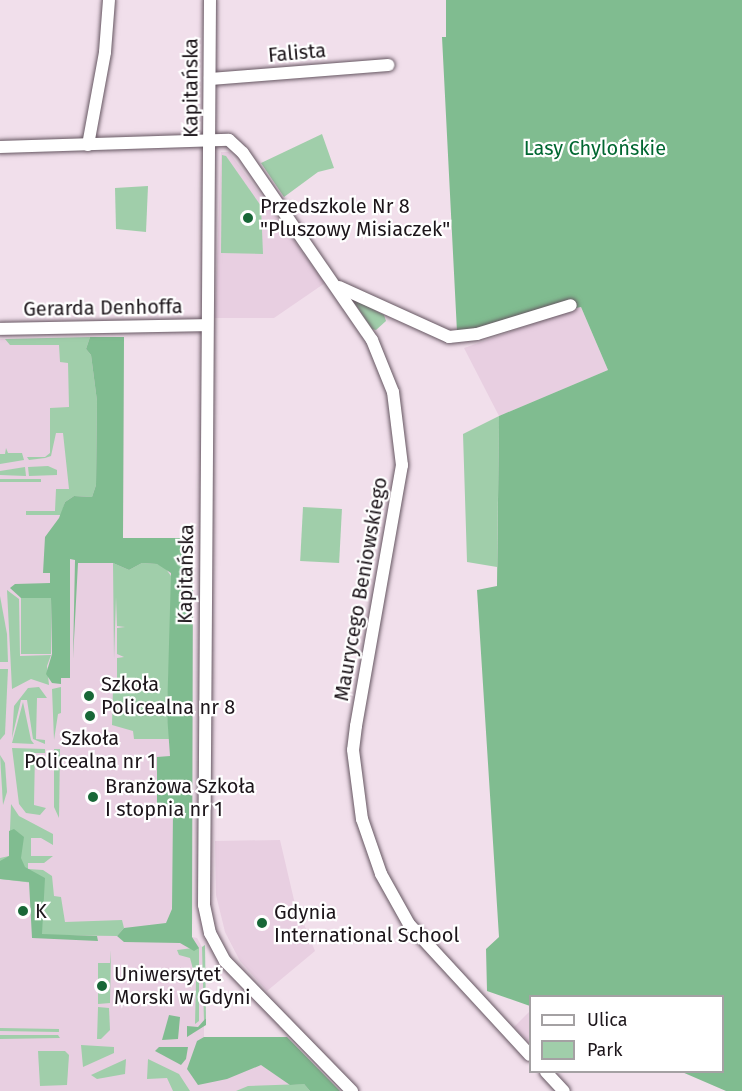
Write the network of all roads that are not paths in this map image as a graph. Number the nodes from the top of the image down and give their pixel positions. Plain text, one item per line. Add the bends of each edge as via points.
1 (109, 0) edge
2 (210, 0) edge
3 (388, 64) dead end
4 (210, 79) junction
5 (211, 140) junction
6 (88, 145) junction
7 (0, 147) edge
8 (337, 286) junction
9 (571, 305) dead end
10 (207, 326) junction
11 (0, 329) edge
12 (529, 1053) edge
13 (548, 1073) edge
14 (352, 1091) edge
15 (564, 1091) edge

1 - 6 street via 105,52
2 - 4 street, Kapitańska
3 - 4 street, Falista
4 - 5 street, Kapitańska
5 - 6 street, Maurycego Beniowskiego
5 - 8 street, Maurycego Beniowskiego via 229,140 238,147
5 - 10 street, Kapitańska
6 - 7 street, Maurycego Beniowskiego
8 - 9 street via 449,337
8 - 12 street, Maurycego Beniowskiego via 372,340 393,392 402,465 353,750 362,819 381,874 410,924
10 - 11 street, Gerarda Denhoffa
10 - 14 street, Kapitańska via 202,846 206,914 216,946 234,971
13 - 15 street

